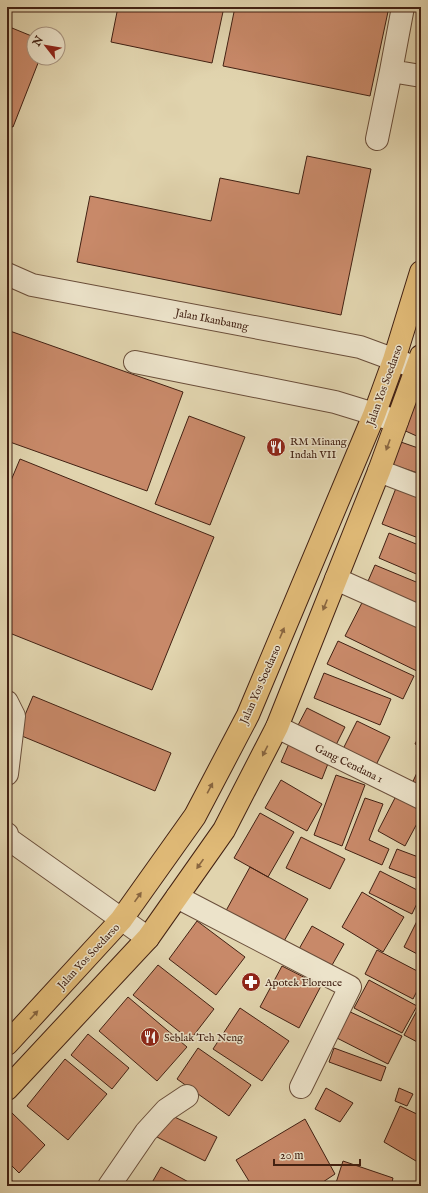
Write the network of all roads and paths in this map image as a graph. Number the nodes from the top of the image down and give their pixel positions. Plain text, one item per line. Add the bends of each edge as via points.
1 (402, 7) edge
2 (392, 71) junction
3 (421, 76) edge
4 (377, 139) dead end
5 (421, 272) edge
6 (7, 274) edge
7 (394, 360) junction
8 (135, 362) dead end
9 (419, 362) edge
10 (374, 415) junction
11 (397, 421) junction
12 (379, 471) junction
13 (421, 488) edge
14 (336, 579) junction
15 (421, 617) edge
16 (7, 702) edge
17 (277, 728) junction
18 (7, 774) edge
19 (421, 798) edge
20 (7, 834) edge
21 (7, 838) edge
22 (177, 897) junction
23 (121, 920) junction
24 (148, 938) junction
25 (7, 1044) edge
26 (301, 1087) dead end
27 (7, 1089) edge
28 (187, 1096) dead end
29 (109, 1186) edge

1 - 2 street
2 - 3 street
2 - 4 street
5 - 7 highway, Jalan Yos Soedarso
6 - 7 street, Jalan Ikanbaung via 32,285 360,347
7 - 9 street, Jalan Ikanbaung
7 - 10 highway, Jalan Yos Soedarso
8 - 10 street via 335,402
9 - 11 highway
10 - 11 street
23 -> 10 highway, Jalan Yos Soedarso via 195,816 248,715
11 -> 12 highway
12 - 13 street
12 - 14 highway
14 - 15 street
14 -> 17 highway
16 - 18 street via 14,716
17 - 19 street, Gang Cendana 1
17 -> 22 highway via 224,830
20 - 21 street
21 - 23 street
22 - 24 highway
22 - 26 street via 350,987
23 - 24 street
25 -> 23 highway, Jalan Yos Soedarso
24 - 27 highway
28 - 29 street via 166,1110 146,1132

